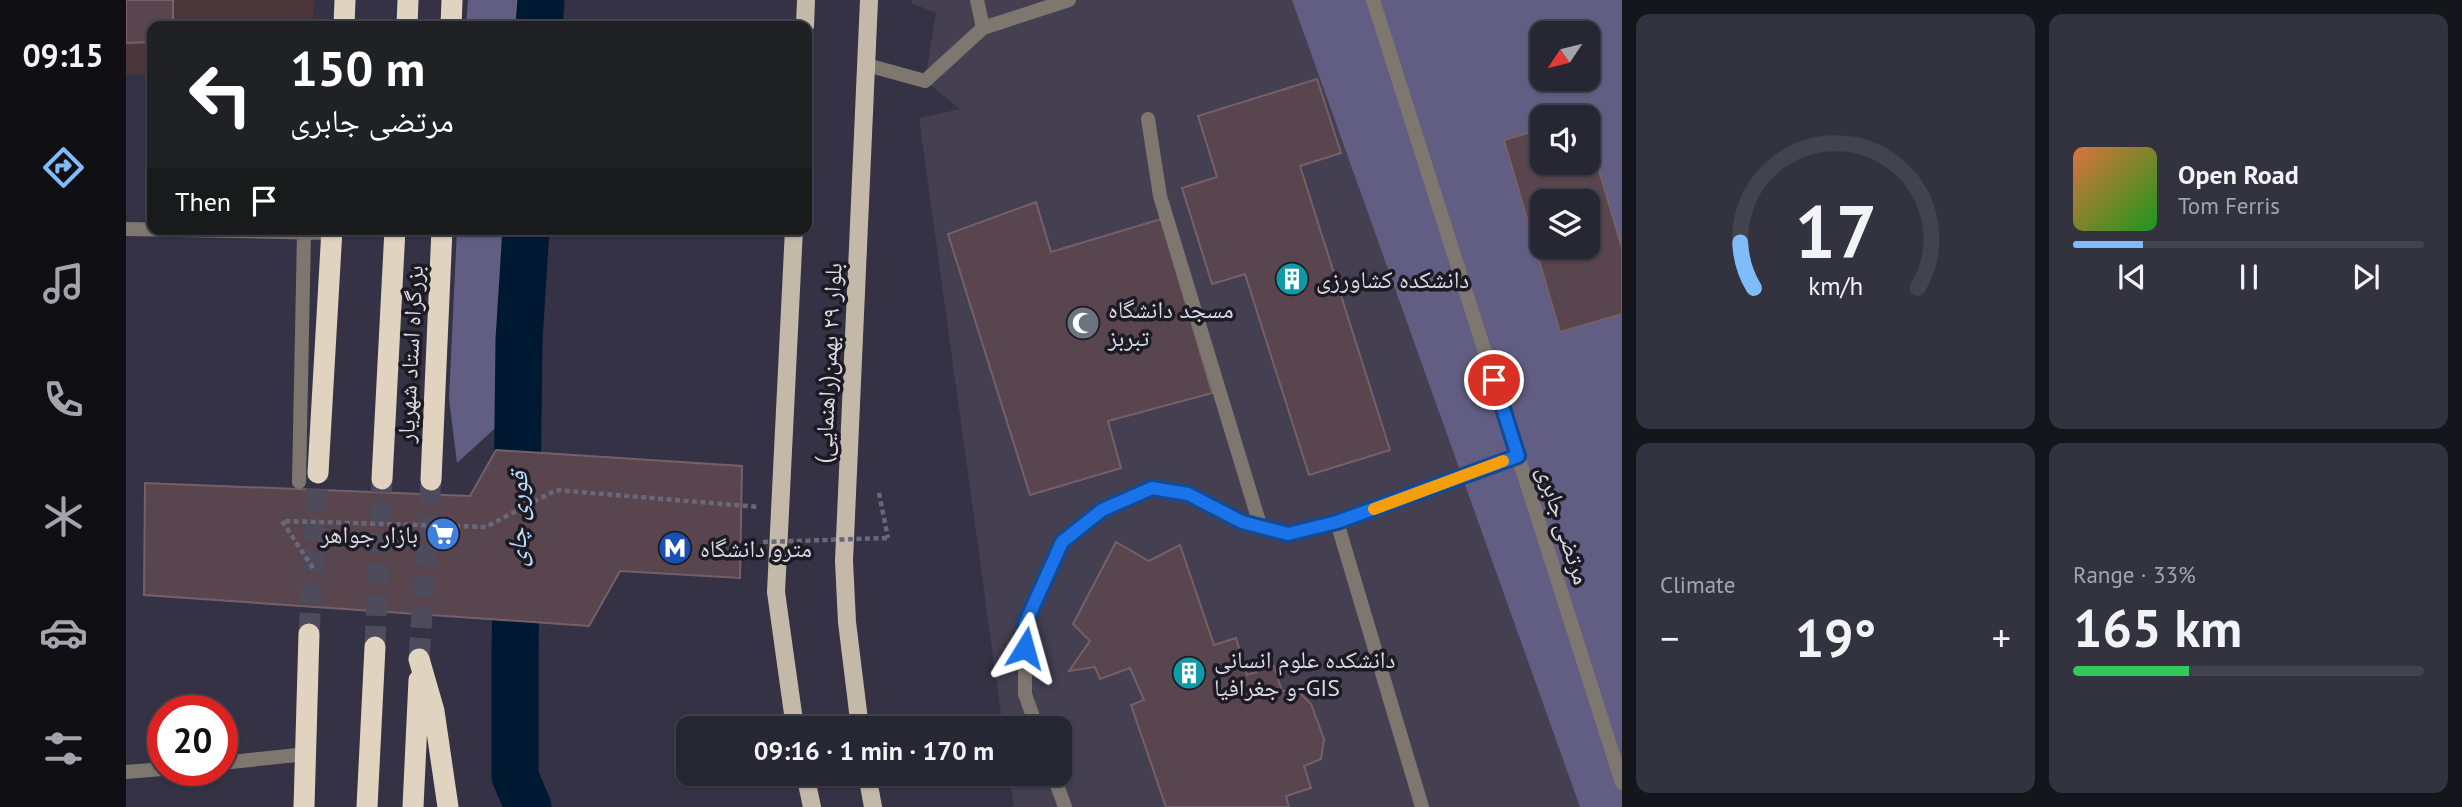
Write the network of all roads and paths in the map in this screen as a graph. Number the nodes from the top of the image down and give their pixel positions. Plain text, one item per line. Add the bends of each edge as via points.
1 (345, 0) edge
2 (408, 0) edge
3 (452, 0) edge
4 (806, 0) edge
5 (869, 0) edge
6 (977, 0) edge
7 (1069, 0) edge
8 (1373, 0) edge
9 (344, 21) edge
10 (407, 21) edge
11 (451, 21) edge
12 (805, 21) edge
13 (983, 28) junction
14 (867, 65) junction
15 (1148, 119) dead end
16 (126, 229) edge
17 (147, 229) edge
18 (304, 235) edge
19 (332, 235) edge
20 (396, 235) edge
21 (442, 235) edge
22 (794, 235) edge
23 (1518, 456) junction
24 (308, 477) joint
25 (382, 479) tunnel mouth
26 (430, 480) tunnel mouth
27 (879, 493) dead end
28 (780, 508) junction
29 (1337, 522) junction
30 (1261, 528) junction
31 (763, 542) dead end
32 (313, 568) dead end
33 (309, 634) tunnel mouth
34 (375, 647) tunnel mouth
35 (793, 716) edge
36 (859, 716) edge
37 (1033, 716) edge
38 (306, 754) junction
39 (238, 761) edge
40 (147, 770) edge
41 (126, 772) edge
42 (1622, 783) edge
43 (808, 786) edge
44 (869, 786) edge
45 (1057, 786) edge
46 (304, 807) edge
47 (368, 807) edge
48 (414, 807) edge
49 (448, 807) edge
50 (813, 807) edge
51 (873, 807) edge
52 (1065, 807) edge
53 (1422, 807) edge

1 - 9 highway
2 - 10 highway
3 - 11 highway
4 - 12 main road
5 - 14 main road, بلوار ٢٩ بهمن(راهنمایی)
6 - 13 street
7 - 13 street
8 - 23 street, مرتضی جابری
13 - 14 street via 925,81
14 - 36 main road, بلوار ٢٩ بهمن(راهنمایی) via 844,562
15 - 30 street via 1160,196
16 - 17 street
18 - 24 street
19 - 24 highway
20 - 25 highway, بزرگراه استاد شهریار
21 - 26 highway, بزرگراه استاد شهریار
22 - 28 main road, بلوار ٢٩ بهمن(راهنمایی)
23 - 29 street
23 - 42 street, مرتضی جابری
27 - 31 path, bridge via 887,538
28 - 32 path via 555,490 486,527 282,522
28 - 35 main road, بلوار ٢٩ بهمن(راهنمایی) via 776,592
29 - 30 street via 1288,534
29 - 53 street
30 - 37 street via 1188,494 1152,488 1102,510 1062,542 1025,624 1026,694
33 - 38 highway
34 - 47 highway
38 - 39 street
38 - 46 highway
40 - 41 street
43 - 50 main road
44 - 51 main road
45 - 52 street
48 - 49 highway via 419,659 434,711

